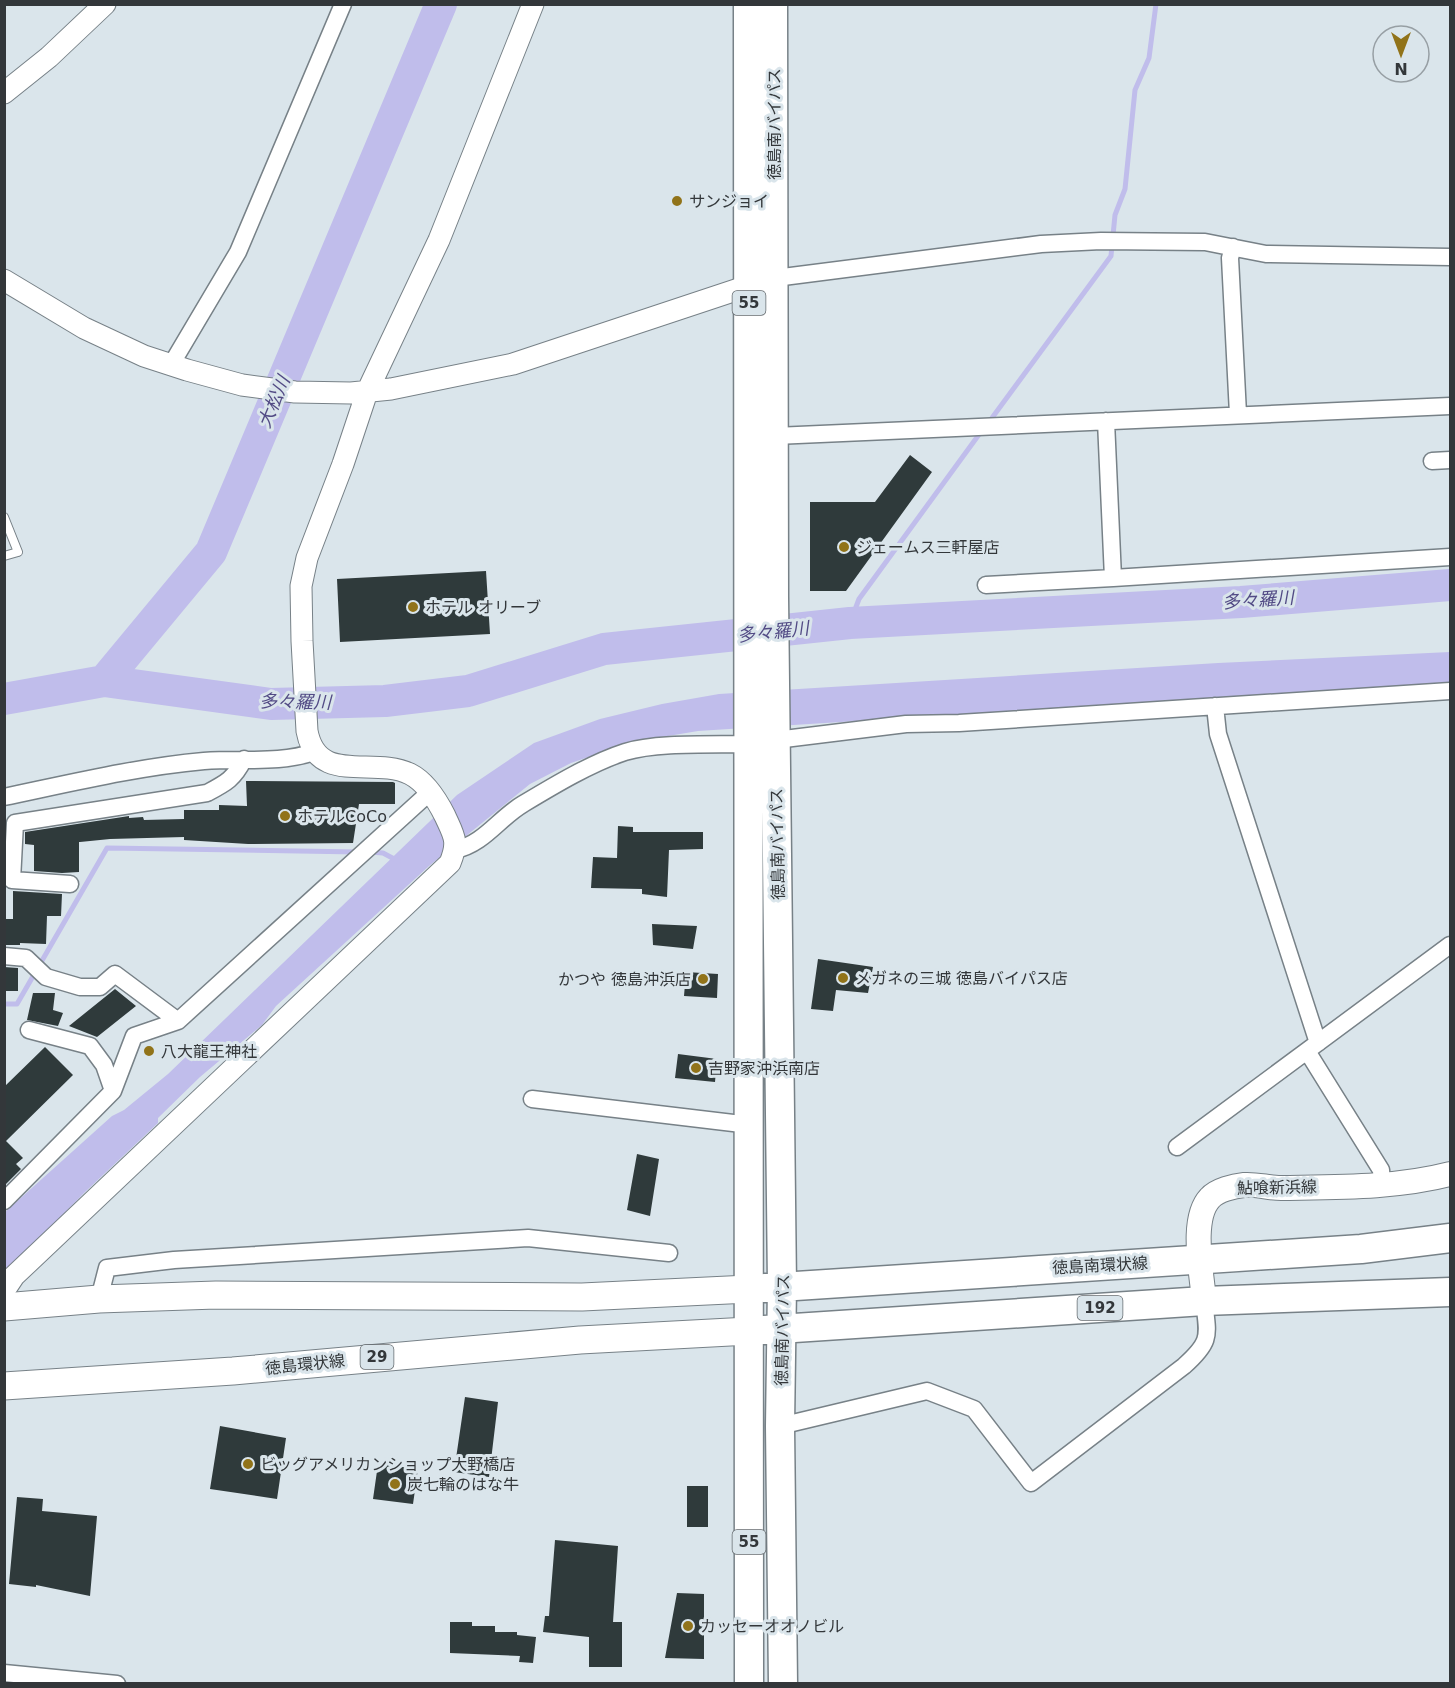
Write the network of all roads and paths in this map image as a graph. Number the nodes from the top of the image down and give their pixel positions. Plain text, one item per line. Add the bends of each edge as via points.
1 (105, 4) edge
2 (342, 4) edge
3 (533, 4) edge
4 (748, 4) edge
5 (774, 4) edge
6 (4, 93) edge
7 (1233, 248) junction
8 (1450, 257) edge
9 (4, 279) edge
10 (762, 282) junction
11 (179, 367) junction
12 (359, 393) junction
13 (1450, 405) edge
14 (1238, 414) junction
15 (1106, 421) junction
16 (775, 436) junction
17 (1432, 460) dead end
18 (1450, 460) edge
19 (4, 517) edge
20 (4, 556) edge
21 (1450, 557) edge
22 (1113, 578) junction
23 (986, 585) dead end
24 (761, 599) junction
25 (1450, 691) edge
26 (1215, 706) junction
27 (762, 738) junction
28 (314, 752) junction
29 (244, 759) junction
30 (4, 797) edge
31 (434, 797) junction
32 (455, 844) junction
33 (70, 884) dead end
34 (1450, 945) edge
35 (4, 956) edge
36 (178, 1022) junction
37 (29, 1030) dead end
38 (1312, 1047) junction
39 (113, 1091) junction
40 (532, 1098) dead end
41 (750, 1125) junction
42 (1177, 1148) dead end
43 (1450, 1174) edge
44 (1382, 1184) junction
45 (4, 1201) edge
46 (1450, 1238) edge
47 (669, 1253) dead end
48 (1200, 1260) junction
49 (782, 1286) junction
50 (749, 1289) junction
51 (4, 1291) edge
52 (1450, 1292) edge
53 (99, 1299) junction
54 (1204, 1301) junction
55 (4, 1307) edge
56 (782, 1328) junction
57 (749, 1331) junction
58 (4, 1386) edge
59 (780, 1426) junction
60 (4, 1673) edge
61 (117, 1683) edge
62 (749, 1683) edge
63 (783, 1683) edge

1 - 6 street
2 - 11 street via 238,252
3 - 12 street via 439,240
4 - 10 highway, 徳島南バイパス / 55
5 - 10 highway, 徳島南バイパス / 55
7 - 8 street via 1266,254
7 - 10 street via 1205,242 1133,240 1041,244
7 - 14 street via 1230,258
9 - 11 street via 84,328 144,356
10 - 12 street via 513,364
10 - 16 highway, 徳島南バイパス / 55
10 - 24 highway, 徳島南バイパス / 55
11 - 12 street via 242,385 296,392
12 - 28 street via 343,464 307,558 301,586 307,731
13 - 14 street
14 - 15 street
15 - 16 street
15 - 22 street
16 - 24 highway, 徳島南バイパス / 55
17 - 18 street
19 - 20 lane via 18,552
21 - 22 street
22 - 23 street
24 - 27 highway, 徳島南バイパス / 55
25 - 26 street
26 - 27 street via 906,724
26 - 38 street via 1218,734
27 - 32 street via 626,752 571,776 520,806 477,842 467,847
27 - 41 highway, 徳島南バイパス / 55
27 - 49 highway, 徳島南バイパス / 55
28 - 29 street via 296,758
28 - 31 street via 340,767 384,766 408,773
29 - 30 street via 133,770
29 - 33 street via 229,781 207,793 15,823 12,880
31 - 32 street
31 - 36 street
32 - 51 street via 450,863 22,1268
34 - 38 street
35 - 36 street via 26,958 46,977 80,987 100,987 115,974
36 - 39 street via 134,1036
37 - 39 street via 90,1046 104,1065
38 - 42 street
38 - 44 street via 1381,1170
39 - 45 street
40 - 41 street
41 - 50 highway, 徳島南バイパス / 55
43 - 44 main road, 鮎喰新浜線
44 - 48 main road, 鮎喰新浜線 via 1278,1188 1244,1185 1224,1189 1210,1198 1199,1220
46 - 48 highway, 徳島南環状線 via 1361,1249
47 - 53 street via 528,1238 174,1260 107,1268
48 - 49 highway, 徳島南環状線
48 - 54 main road, 鮎喰新浜線
49 - 50 highway, 徳島南環状線
49 - 56 highway, 徳島南バイパス / 55
50 - 53 main road via 582,1297 216,1295
50 - 57 highway, 徳島南バイパス / 55
52 - 54 highway, 192
53 - 55 main road
54 - 56 highway, 192
54 - 59 street via 1208,1332 1202,1350 1031,1483 974,1409 927,1391
56 - 57 highway, 192
56 - 59 highway, 徳島南バイパス / 55
57 - 58 main road, 徳島環状線 / 29 via 580,1340 233,1371
57 - 62 highway, 徳島南バイパス / 55
59 - 63 highway, 徳島南バイパス / 55
60 - 61 street

